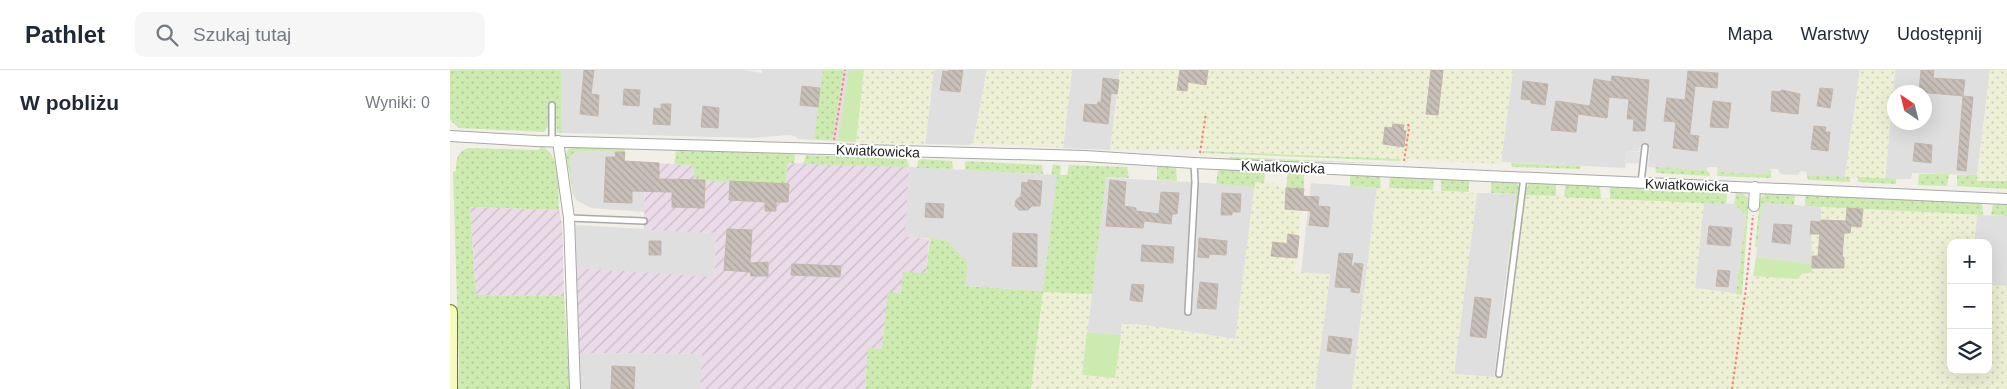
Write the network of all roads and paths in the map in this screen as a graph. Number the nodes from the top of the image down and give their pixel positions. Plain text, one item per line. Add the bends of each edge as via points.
1 (845, 70) edge
2 (552, 105) dead end
3 (1206, 113) dead end
4 (1408, 124) dead end
5 (450, 136) edge
6 (555, 141) junction
7 (1645, 147) dead end
8 (834, 150) junction
9 (1197, 163) junction
10 (1403, 171) junction
11 (1524, 177) junction
12 (1641, 183) junction
13 (1755, 187) junction
14 (2007, 199) edge
15 (1754, 206) joint
16 (569, 218) junction
17 (644, 221) dead end
18 (450, 312) edge
19 (1188, 312) dead end
20 (1499, 374) dead end
21 (450, 389) edge
22 (575, 389) edge
23 (1732, 389) edge

1 - 8 path
2 - 6 lane
3 - 9 path
4 - 10 path
5 - 6 street, Kwiatkowicka
6 - 8 street, Kwiatkowicka
6 - 16 street
7 - 12 lane
8 - 9 street, Kwiatkowicka via 1085,156
9 - 10 street, Kwiatkowicka
9 - 19 lane
10 - 11 street, Kwiatkowicka
11 - 12 street, Kwiatkowicka
11 - 20 lane
12 - 13 street, Kwiatkowicka
13 - 14 street, Kwiatkowicka
13 - 15 street
15 - 23 path
16 - 17 lane
16 - 22 street
18 - 21 main road

